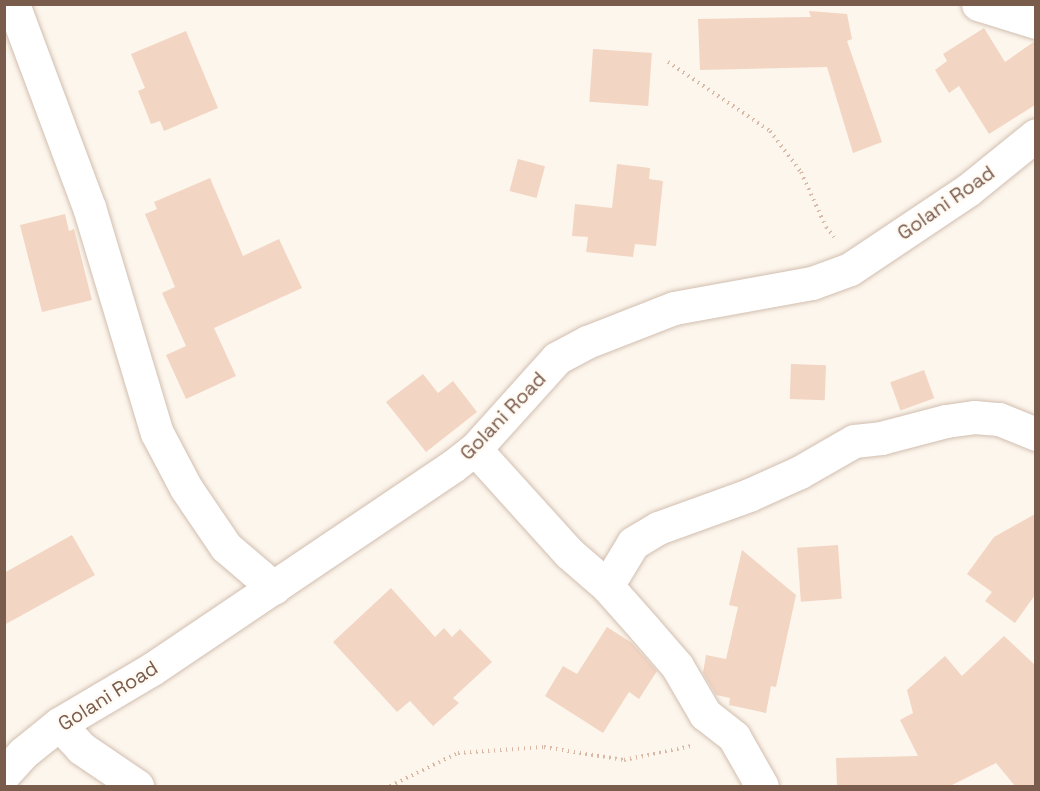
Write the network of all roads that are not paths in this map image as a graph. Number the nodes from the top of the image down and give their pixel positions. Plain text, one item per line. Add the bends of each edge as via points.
1 (14, 4) edge
2 (978, 4) edge
3 (1035, 22) edge
4 (1035, 135) edge
5 (1035, 434) edge
6 (475, 449) junction
7 (607, 586) junction
8 (274, 588) junction
9 (59, 724) junction
10 (4, 774) edge
11 (138, 786) edge
12 (762, 786) edge

1 - 8 street via 89,207 157,433 186,488 226,547
2 - 3 street
4 - 6 street, Golani Road via 968,190 856,265 812,283 674,308 557,358
5 - 7 street via 999,419 974,417 854,441 749,495 658,528 633,543
6 - 7 street via 568,553
6 - 8 street, Golani Road via 410,498
7 - 12 street via 677,666 705,714 735,737
8 - 9 street, Golani Road via 152,669
9 - 10 street, Golani Road
9 - 11 street via 81,748

